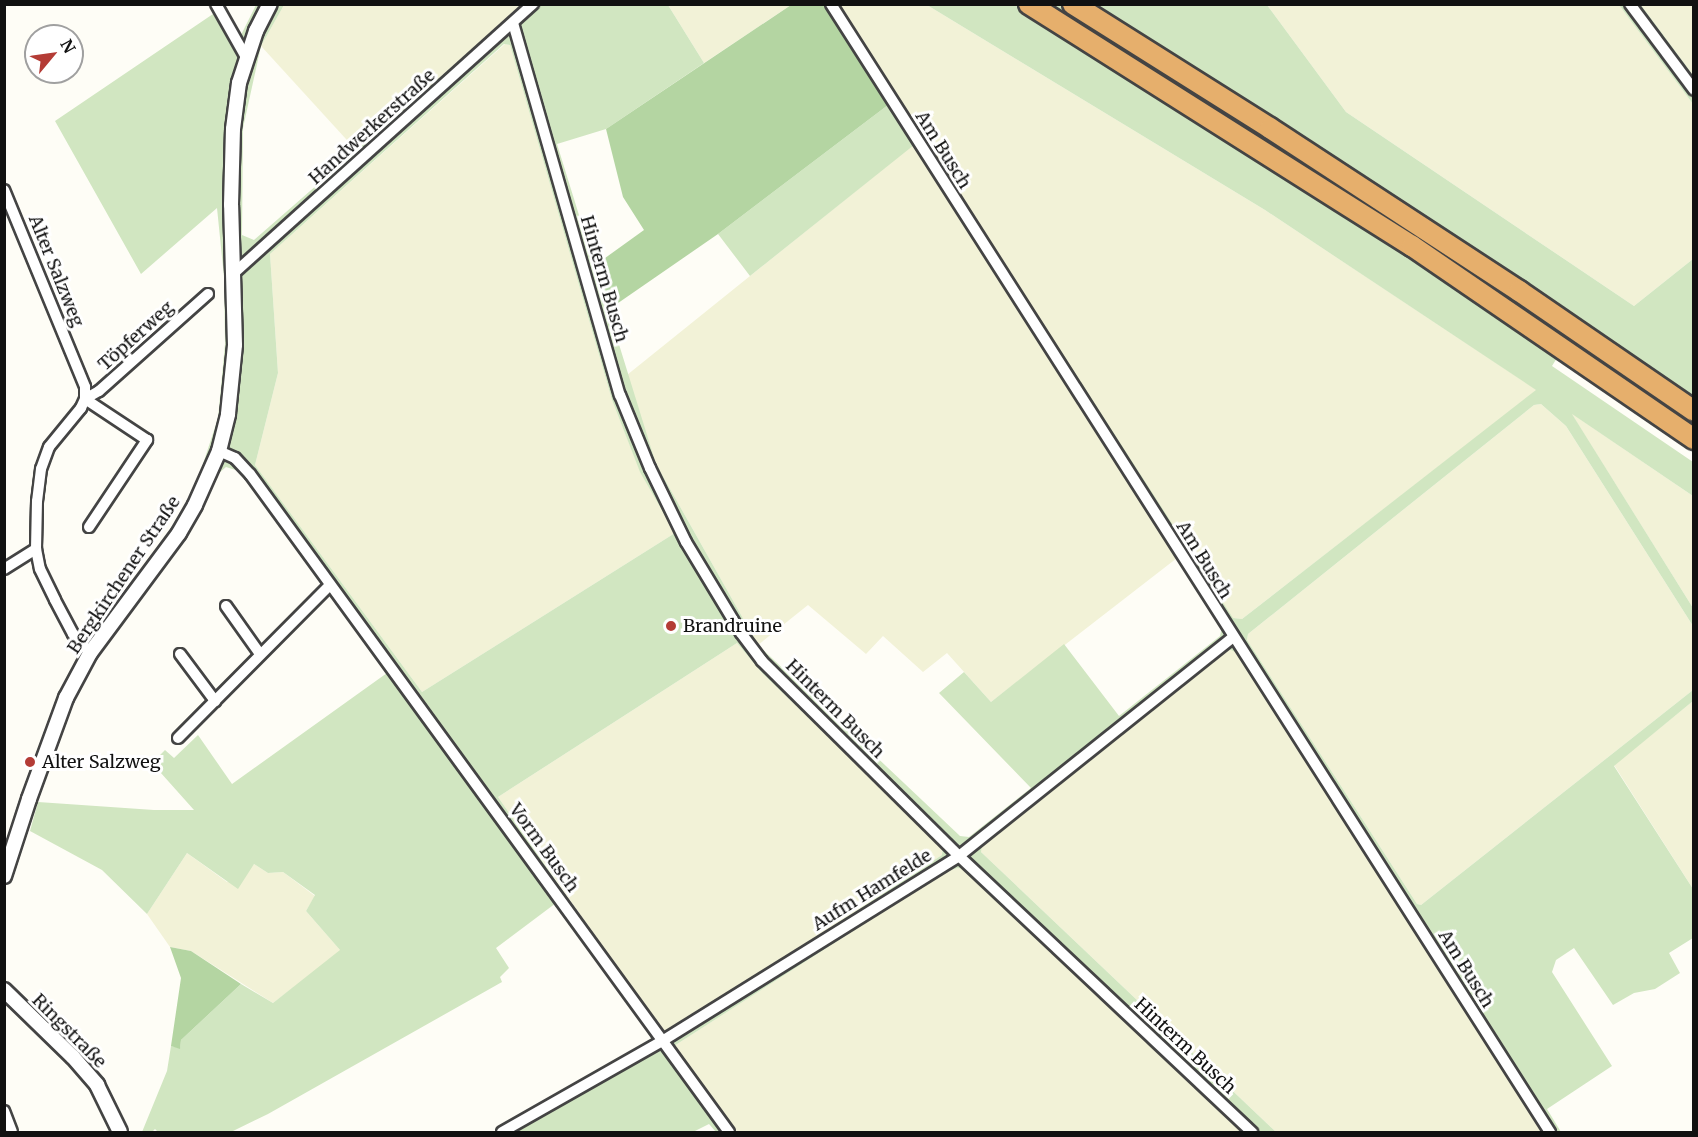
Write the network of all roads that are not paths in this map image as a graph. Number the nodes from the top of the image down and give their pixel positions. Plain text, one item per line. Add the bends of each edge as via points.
1 (216, 4) edge
2 (270, 4) edge
3 (533, 4) edge
4 (831, 4) edge
5 (1029, 4) edge
6 (1073, 4) edge
7 (1630, 4) edge
8 (513, 24) junction
9 (247, 60) junction
10 (1694, 90) edge
11 (4, 190) edge
12 (233, 274) junction
13 (208, 294) dead end
14 (85, 399) junction
15 (1694, 411) edge
16 (1694, 439) edge
17 (219, 451) junction
18 (89, 526) dead end
19 (36, 549) junction
20 (4, 569) edge
21 (330, 585) junction
22 (226, 606) dead end
23 (1233, 637) junction
24 (90, 653) junction
25 (180, 654) dead end
26 (260, 654) junction
27 (215, 701) junction
28 (178, 738) dead end
29 (8, 849) edge
30 (959, 856) junction
31 (4, 876) edge
32 (4, 990) edge
33 (663, 1041) junction
34 (4, 1111) edge
35 (12, 1132) edge
36 (120, 1132) edge
37 (502, 1132) edge
38 (729, 1132) edge
39 (1252, 1132) edge
40 (1550, 1132) edge

1 - 9 street
2 - 9 street, Bergkirchener Straße
3 - 8 street, Handwerkerstraße
4 - 23 street, Am Busch
5 - 16 highway via 1412,246
6 - 15 highway via 1310,154
7 - 10 street
8 - 12 street, Handwerkerstraße
8 - 30 street, Hinterm Busch via 620,395 686,542 762,661
9 - 12 street, Bergkirchener Straße via 239,83 233,129
11 - 14 street, Alter Salzweg via 85,387
12 - 17 street, Bergkirchener Straße via 235,345 228,414
13 - 14 street, Töpferweg via 99,391
14 - 18 street via 147,440
14 - 19 street via 49,447 41,469
17 - 21 street, Vorm Busch via 243,465
17 - 24 street, Bergkirchener Straße via 179,533
19 - 20 street
19 - 24 street via 40,569 55,600 73,634
21 - 26 street
21 - 33 street, Vorm Busch
22 - 26 street
23 - 30 street, Aufm Hamfelde
23 - 40 street, Am Busch
24 - 29 street, Bergkirchener Straße via 66,698
25 - 27 street
26 - 27 street
27 - 28 street
29 - 31 street, Bergkirchener Straße
30 - 33 street, Aufm Hamfelde
30 - 39 street, Hinterm Busch
32 - 36 street, Ringstraße via 98,1085
33 - 37 street, Aufm Hamfelde
33 - 38 street, Vorm Busch
34 - 35 street

